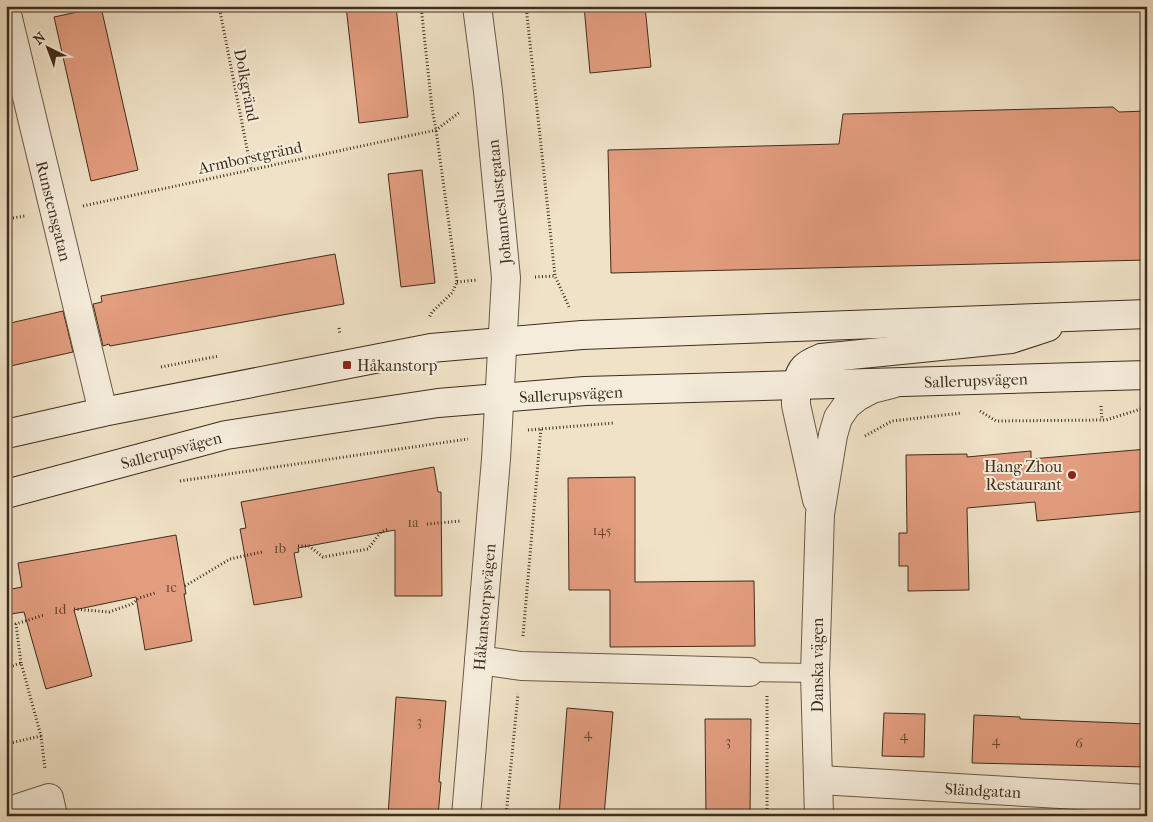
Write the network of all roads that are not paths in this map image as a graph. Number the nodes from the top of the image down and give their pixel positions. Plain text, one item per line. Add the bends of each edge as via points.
1 (477, 6) edge
2 (6, 10) edge
3 (1147, 314) edge
4 (1080, 317) junction
5 (503, 342) junction
6 (1147, 375) edge
7 (899, 382) junction
8 (796, 386) junction
9 (500, 398) junction
10 (103, 412) junction
11 (6, 434) edge
12 (6, 494) edge
13 (820, 514) junction
14 (479, 660) junction
15 (758, 672) joint
16 (815, 673) junction
17 (819, 780) junction
18 (1147, 800) edge
19 (51, 807) edge
20 (6, 812) edge
21 (466, 816) edge
22 (818, 816) edge

1 - 5 main road, Johanneslustgatan via 506,278
2 - 10 main road, Runstensgatan
3 - 4 main road
4 - 5 main road via 582,335
4 - 8 main road via 1011,339 821,358 800,371
5 - 9 main road, Johanneslustgatan
5 - 10 main road via 430,348
6 - 7 main road, Sallerupsvägen
7 - 8 main road, Sallerupsvägen
7 - 13 main road, Danska vägen via 872,389 847,405 838,418
8 - 9 main road, Sallerupsvägen via 585,392
8 - 13 main road, Danska vägen via 796,405
9 - 12 main road, Sallerupsvägen via 226,435
9 - 14 main road, Håkanstorpsvägen
10 - 11 main road
13 - 16 main road, Danska vägen
14 - 15 main road via 520,666
14 - 21 main road, Håkanstorpsvägen
15 - 16 lane
16 - 17 main road, Danska vägen
17 - 18 main road, Sländgatan
17 - 22 main road, Danska vägen
19 - 20 main road

